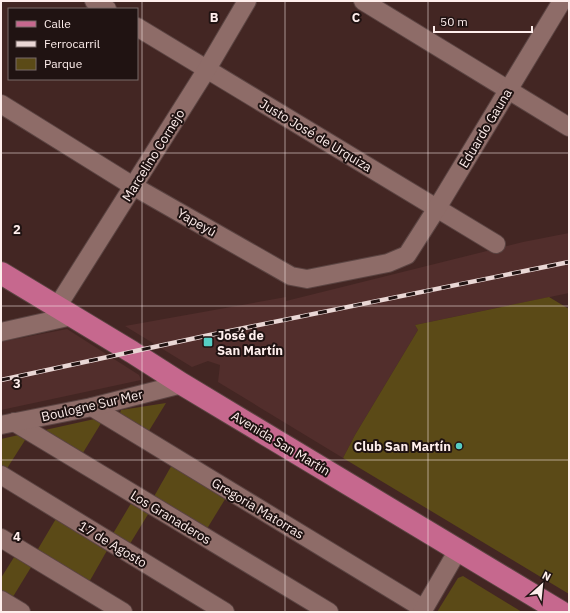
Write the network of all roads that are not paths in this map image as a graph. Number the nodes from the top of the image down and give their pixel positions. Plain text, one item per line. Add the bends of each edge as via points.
1 (94, 1) edge
2 (247, 1) edge
3 (363, 1) edge
4 (562, 1) edge
5 (105, 8) edge
6 (138, 28) edge
7 (207, 69) junction
8 (508, 89) junction
9 (1, 104) edge
10 (569, 127) edge
11 (134, 186) junction
12 (437, 208) junction
13 (496, 244) dead end
14 (407, 254) joint
15 (1, 273) edge
16 (64, 311) junction
17 (1, 332) edge
18 (182, 384) junction
19 (92, 406) junction
20 (7, 424) edge
21 (1, 475) edge
22 (1, 538) edge
23 (458, 550) junction
24 (1, 600) edge
25 (423, 610) edge
26 (21, 612) edge
27 (124, 612) edge
28 (225, 612) edge
29 (329, 612) edge
30 (561, 612) edge

1 - 5 street
2 - 7 street, Marcelino Cornejo
3 - 8 street
4 - 8 street, Eduardo Gauna
6 - 7 street, Justo José de Urquiza
7 - 11 street, Marcelino Cornejo
7 - 12 street, Justo José de Urquiza
8 - 10 street
8 - 12 street, Eduardo Gauna
9 - 11 street, Yapeyú
11 - 14 street, Yapeyú via 291,276 307,279 388,263
11 - 16 street, Marcelino Cornejo
12 - 13 street, Justo José de Urquiza
12 - 14 street, Eduardo Gauna
15 - 16 main road, Avenida San Martín
16 - 17 street
16 - 18 main road, Avenida San Martín
18 - 19 street, Boulogne Sur Mer
18 - 23 main road, Avenida San Martín
19 - 20 street, Boulogne Sur Mer
19 - 25 street, Gregoria Matorras
20 - 29 street, Los Granaderos
21 - 28 street, 17 de Agosto
22 - 27 street
23 - 25 street
23 - 30 main road, Avenida San Martín
24 - 26 street

